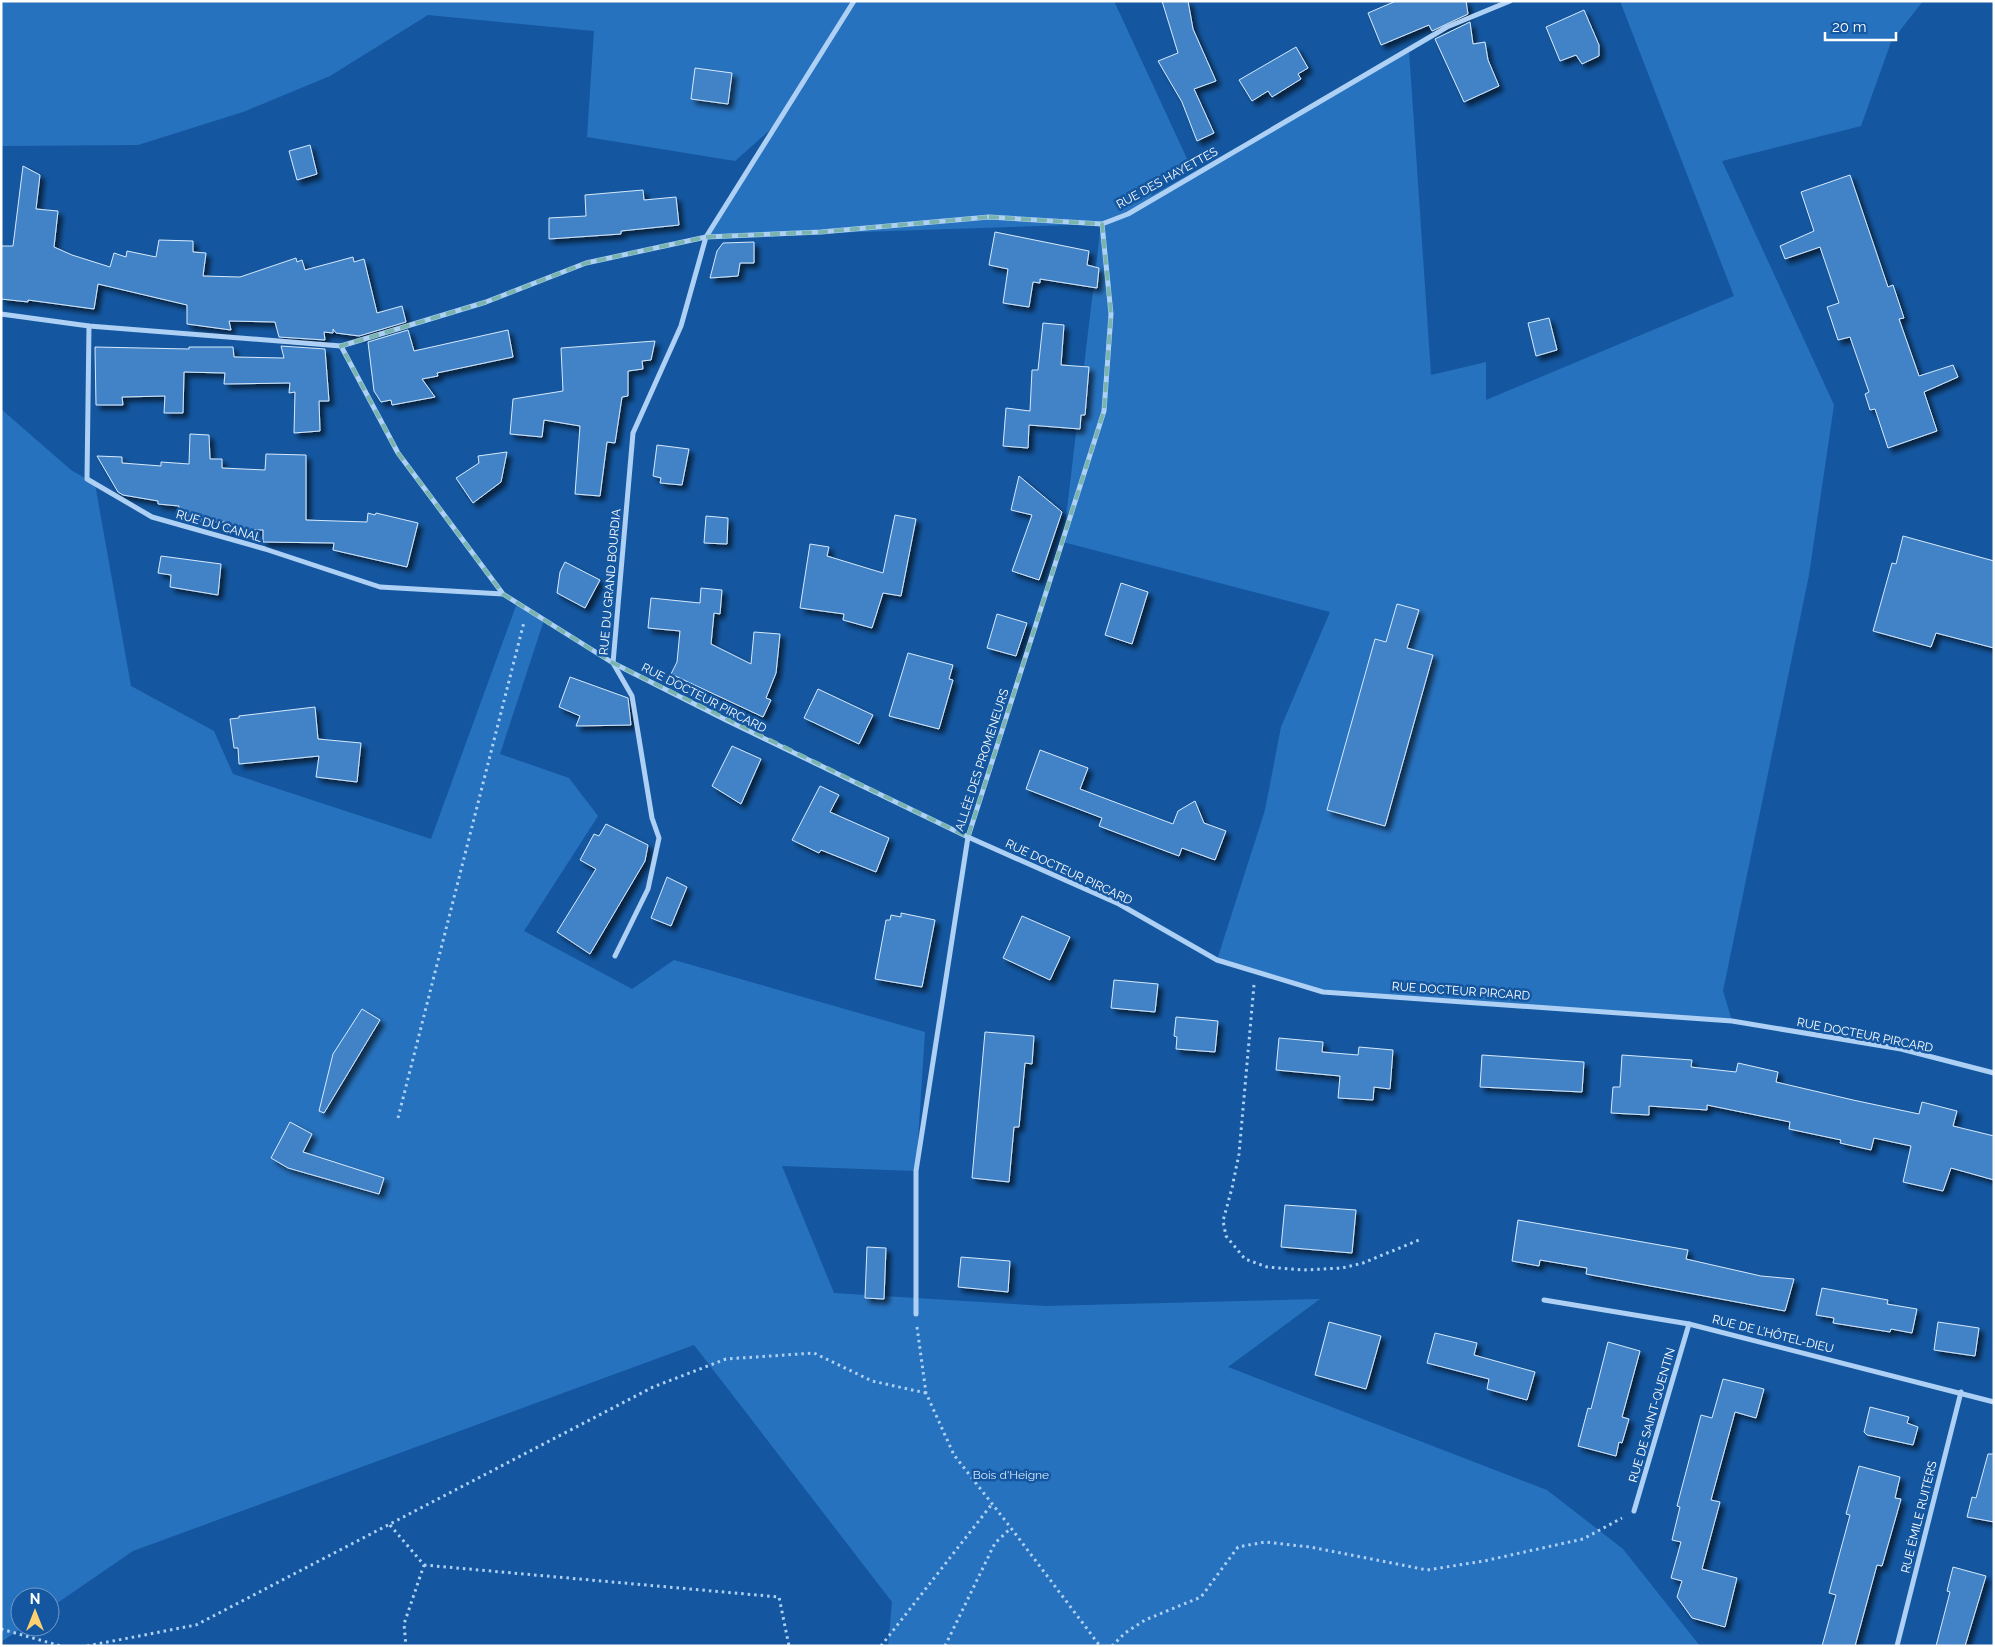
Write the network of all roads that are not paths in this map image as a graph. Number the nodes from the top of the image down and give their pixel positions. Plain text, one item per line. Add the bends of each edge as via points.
1 (854, 1) edge
2 (1510, 1) edge
3 (1102, 224) junction
4 (706, 237) junction
5 (1, 314) edge
6 (89, 326) junction
7 (341, 346) junction
8 (503, 594) junction
9 (613, 663) junction
10 (968, 837) junction
11 (615, 956) dead end
12 (1994, 1073) edge
13 (1544, 1300) dead end
14 (916, 1314) road end
15 (1689, 1324) junction
16 (1960, 1392) junction
17 (1994, 1402) edge
18 (1634, 1511) road end
19 (1897, 1646) edge

1 - 4 street, RUE DU GRAND BOURDIA
2 - 3 street, RUE DES HAYETTES via 1447,27 1128,214
3 - 4 street, RUE DES HAYETTES via 989,217 821,232
3 - 10 street, ALLÉE DES PROMENEURS via 1111,314 1104,411
4 - 7 street, RUE DES HAYETTES via 586,262 486,302
4 - 9 street, RUE DU GRAND BOURDIA via 681,326 633,432
5 - 6 street
6 - 7 street
6 - 8 street, RUE DU CANAL via 87,480 152,517 265,549 380,587
7 - 8 street, RUE DOCTEUR PIRCARD via 398,454
8 - 9 street, RUE DOCTEUR PIRCARD
9 - 10 street, RUE DOCTEUR PIRCARD
9 - 11 street, RUE DU GRAND BOURDIA via 632,696 652,818 659,838 648,888
10 - 12 street, RUE DOCTEUR PIRCARD via 1119,904 1217,960 1323,992 1732,1021 1901,1049
10 - 14 street, ALLÉE DES PROMENEURS via 916,1171
13 - 15 street, RUE DE L’HÔTEL-DIEU
15 - 16 street, RUE DE L’HÔTEL-DIEU
15 - 18 street, RUE DE SAINT-QUENTIN
16 - 17 street, RUE DE L’HÔTEL-DIEU
16 - 19 street, RUE ÉMILE RUITERS

